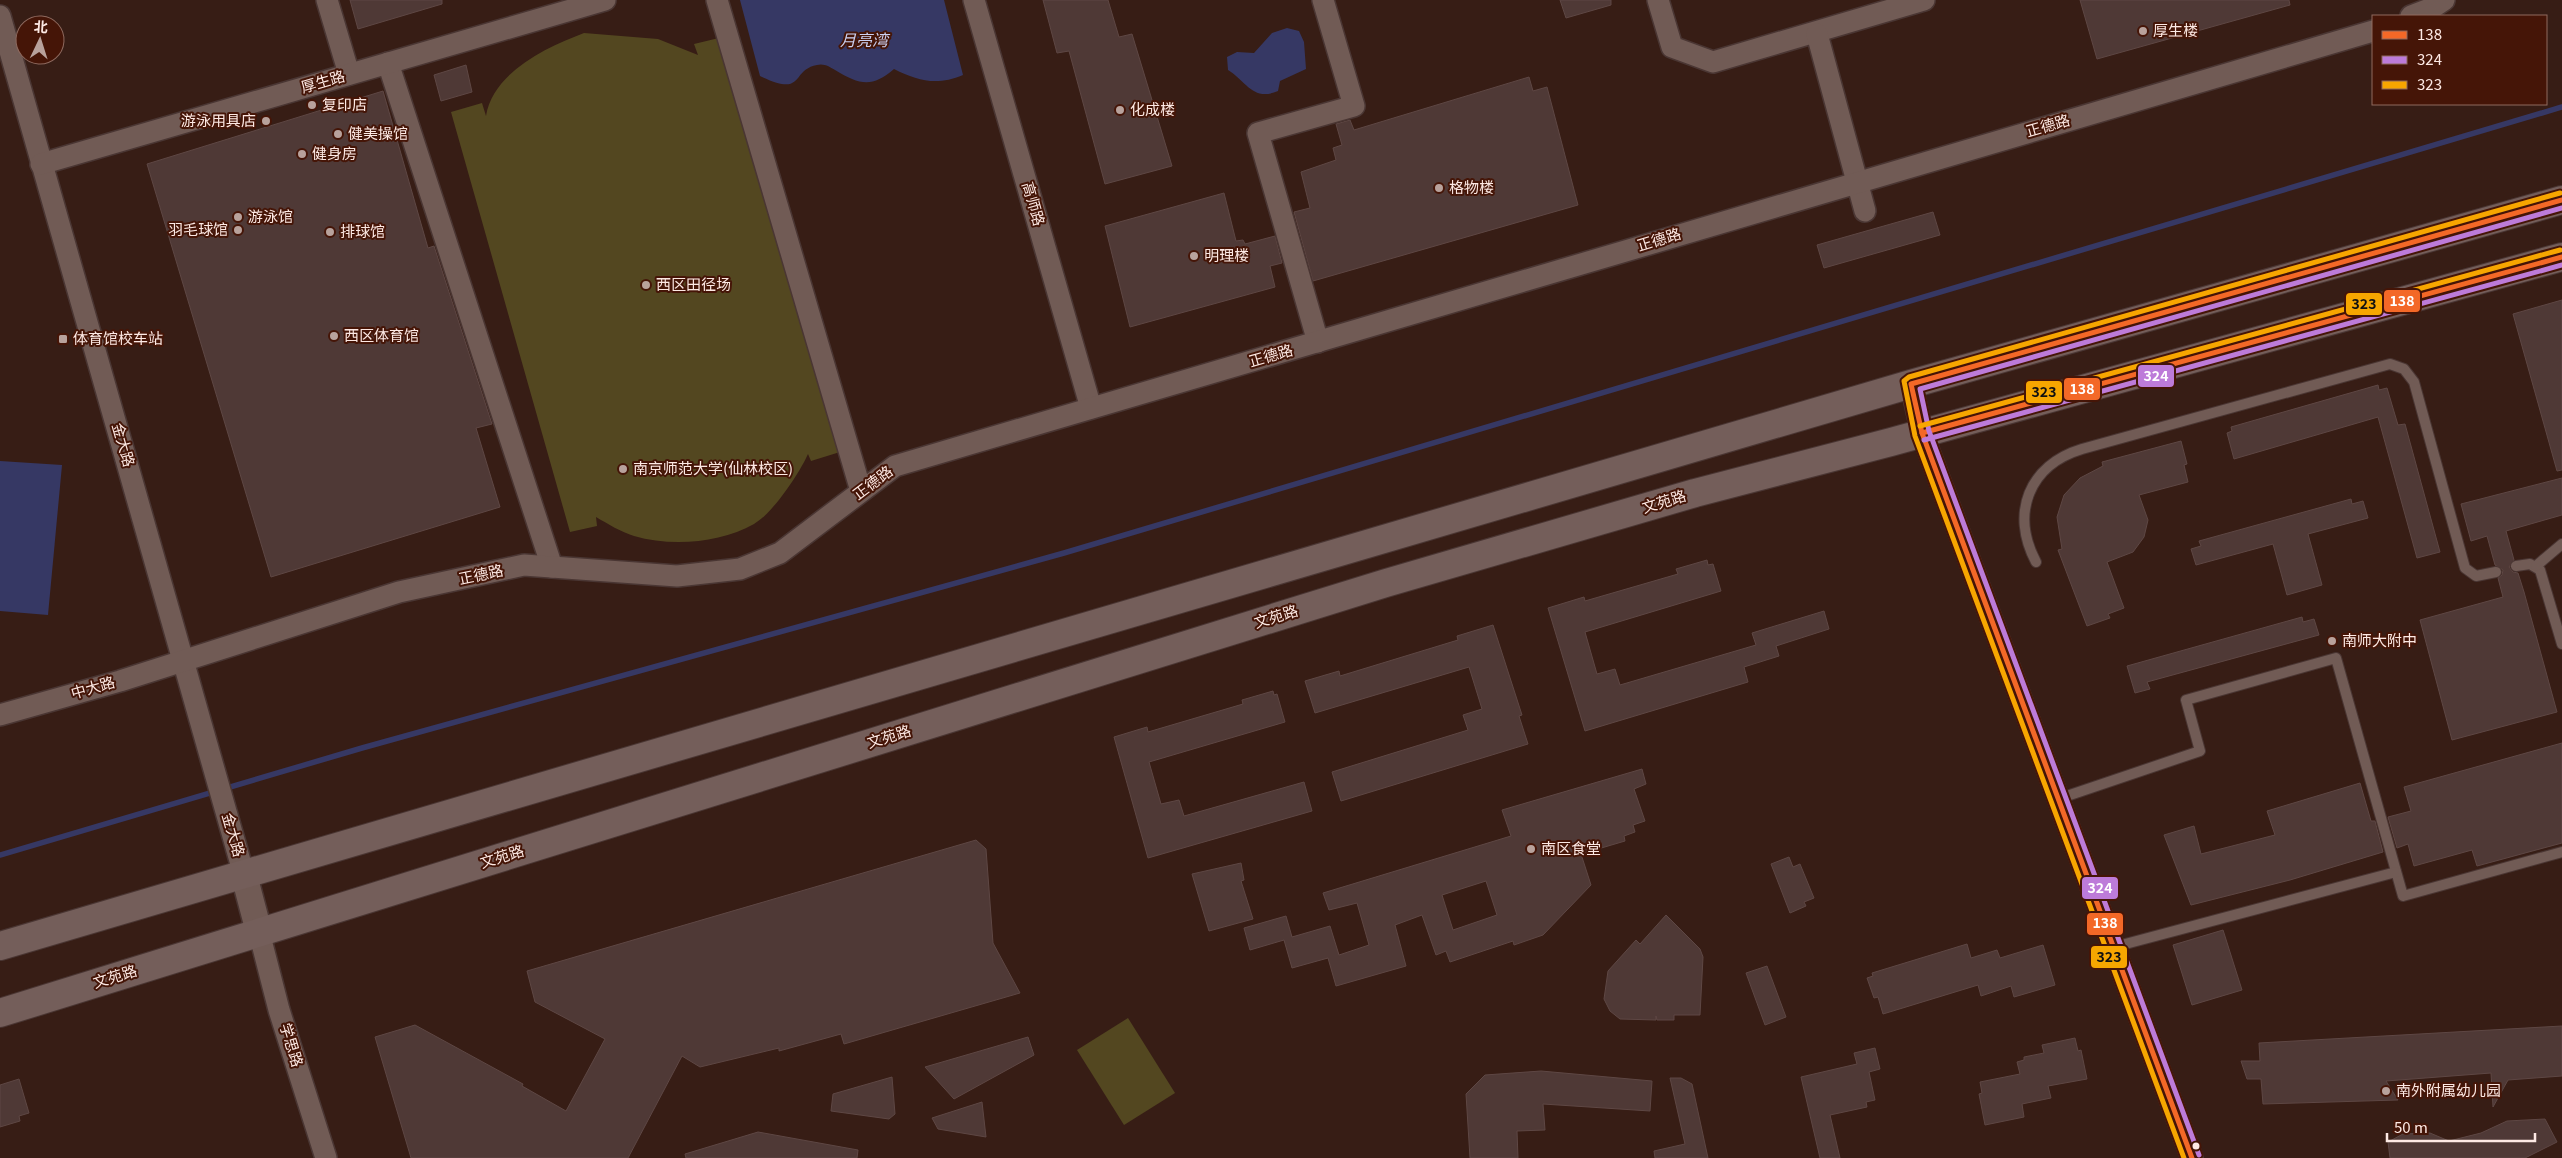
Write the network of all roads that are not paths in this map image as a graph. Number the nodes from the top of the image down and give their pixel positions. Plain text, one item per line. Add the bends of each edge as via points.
1 (326, 0) edge
2 (606, 0) edge
3 (717, 0) edge
4 (974, 0) edge
5 (1323, 0) edge
6 (1658, 0) edge
7 (1924, 0) edge
8 (2444, 0) edge
9 (542, 9) edge
10 (2414, 15) edge
11 (0, 16) edge
12 (2372, 31) edge
13 (1817, 34) junction
14 (388, 63) junction
15 (349, 74) junction
16 (41, 164) junction
17 (1857, 182) junction
18 (2562, 200) edge
19 (1865, 211) dead end
20 (2562, 257) edge
21 (1318, 342) junction
22 (1911, 384) junction
23 (1091, 408) junction
24 (1922, 433) junction
25 (861, 492) junction
26 (2562, 544) edge
27 (2036, 562) dead end
28 (2516, 566) dead end
29 (2536, 566) junction
30 (552, 567) junction
31 (2496, 572) dead end
32 (2562, 644) edge
33 (184, 658) junction
34 (0, 715) edge
35 (2058, 799) junction
36 (2562, 852) edge
37 (2396, 872) junction
38 (244, 875) junction
39 (259, 932) junction
40 (0, 946) edge
41 (2114, 947) junction
42 (0, 1013) edge
43 (326, 1158) edge
44 (2192, 1158) edge

1 - 15 street
2 - 9 street, 厚生路
3 - 25 street
4 - 23 street, 高师路
5 - 21 street via 1354,106 1258,133
6 - 13 street via 1672,47 1713,62
7 - 13 street
8 - 10 street
9 - 14 street, 厚生路
11 - 16 street, 金大路
12 - 17 street, 正德路
13 - 17 street
14 - 15 street, 厚生路
14 - 30 street
15 - 16 street, 厚生路
16 - 33 street, 金大路
17 - 19 street
17 - 21 street, 正德路
18 - 22 main road
20 - 24 main road, 文苑路
21 - 23 street, 正德路
22 - 24 street
22 - 38 main road
23 - 25 street, 正德路 via 895,466
24 - 35 street
24 - 39 main road, 文苑路 via 1695,493 1386,584
25 - 30 street, 正德路 via 780,553 740,569 677,576
26 - 29 lane
27 - 31 lane via 2025,534 2026,503 2038,477 2057,459 2082,448 2390,364 2404,369 2414,382 2465,568 2476,576
28 - 29 lane
29 - 32 lane via 2543,575
30 - 33 street, 正德路 via 524,565 399,592
33 - 34 street, 中大路
33 - 38 street, 金大路
35 - 37 lane via 2200,751 2186,700 2336,658
35 - 41 street
36 - 37 lane via 2403,896
37 - 41 lane
38 - 39 street
38 - 40 main road
39 - 42 main road, 文苑路
39 - 43 street, 学思路
41 - 44 street

